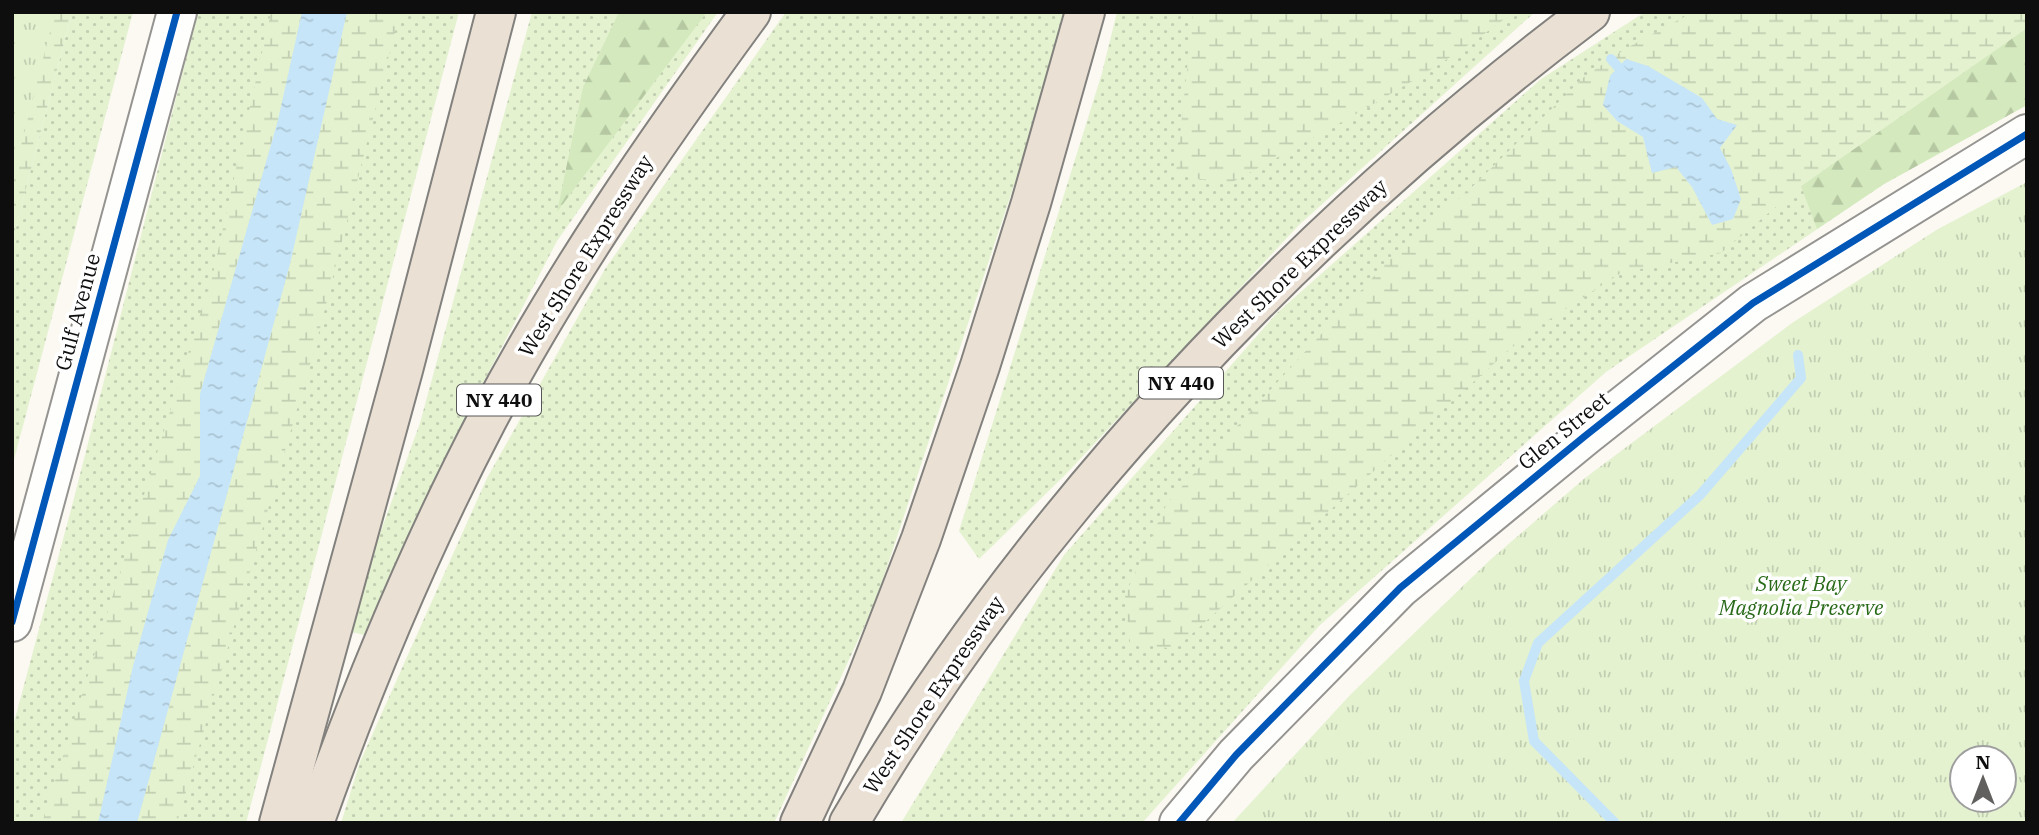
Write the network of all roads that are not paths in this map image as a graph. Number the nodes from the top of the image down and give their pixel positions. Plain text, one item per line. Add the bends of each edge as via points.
1 (177, 12) edge
2 (496, 12) edge
3 (751, 12) edge
4 (1085, 12) edge
5 (1590, 12) edge
6 (2027, 134) edge
7 (12, 622) edge
8 (279, 823) edge
9 (314, 823) edge
10 (800, 823) edge
11 (849, 823) edge
12 (1179, 823) edge

1 - 7 street, Gulf Avenue
2 - 8 highway
3 - 9 highway, West Shore Expressway / NY 440 via 631,179 489,418 446,501 373,666
4 - 10 highway via 1031,203 921,539 862,691
5 - 11 highway, West Shore Expressway / NY 440 via 1399,167 1281,278 1160,406 984,618
6 - 12 street, Glen Street via 1753,303 1585,436 1400,588 1236,755

